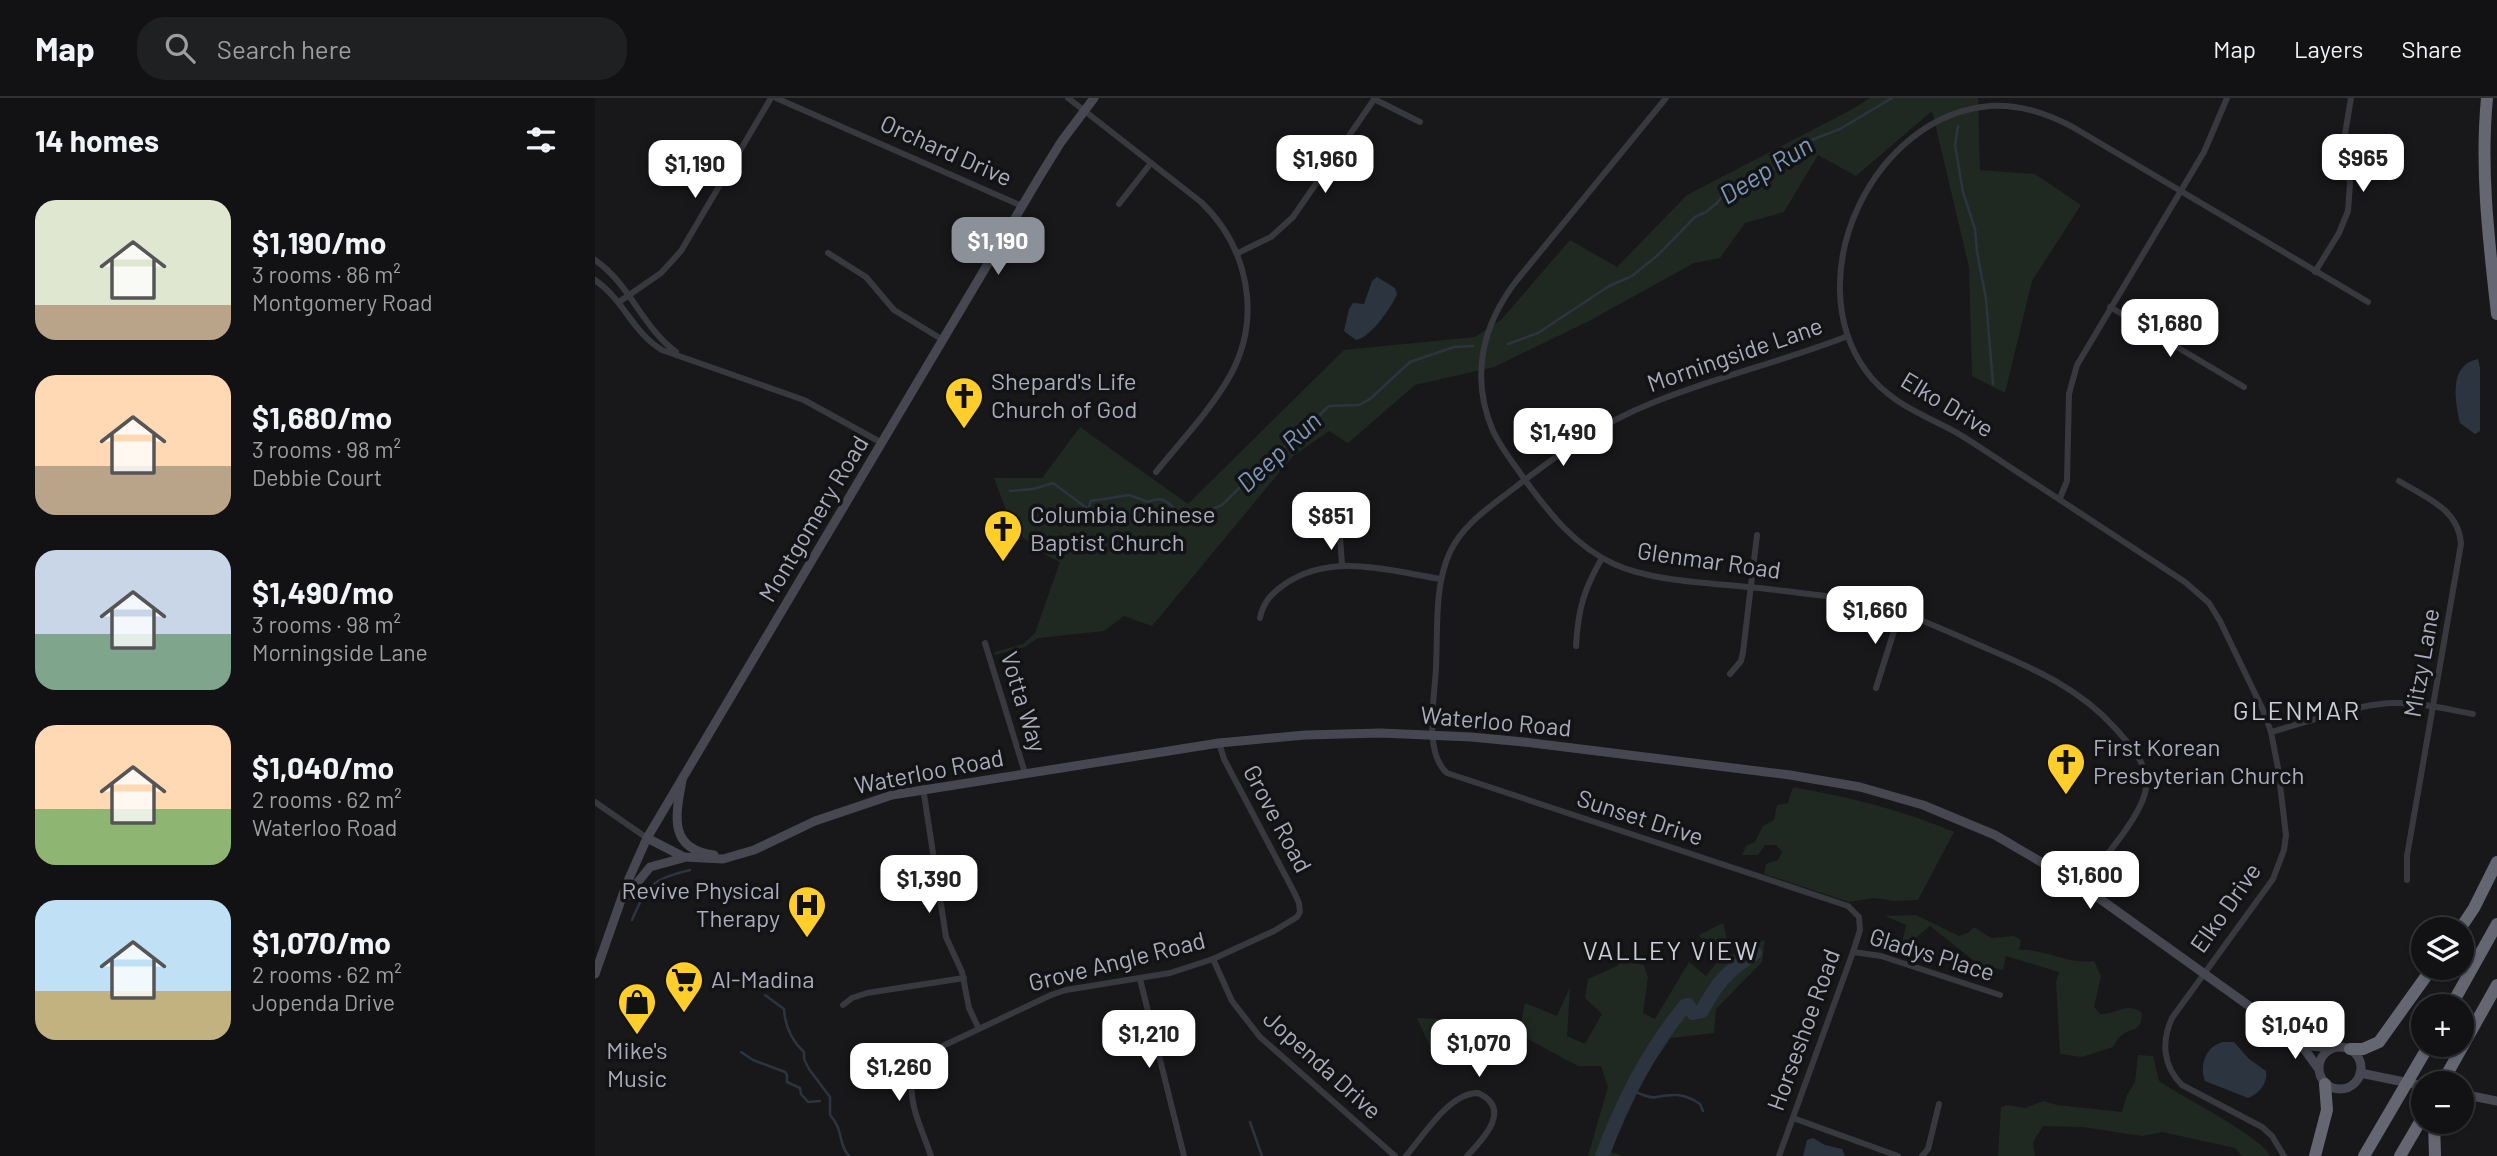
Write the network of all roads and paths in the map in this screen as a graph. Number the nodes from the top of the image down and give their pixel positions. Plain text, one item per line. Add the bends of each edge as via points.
1 (771, 98) edge
2 (776, 98) edge
3 (1068, 98) edge
4 (1094, 98) edge
5 (1666, 98) edge
6 (2227, 98) edge
7 (2351, 98) edge
8 (2487, 98) edge
9 (1374, 99) edge
10 (1084, 110) junction
11 (1420, 122) dead end
12 (1151, 163) junction
13 (2181, 191) junction
14 (1119, 204) dead end
15 (1022, 206) junction
16 (828, 253) dead end
17 (1237, 253) junction
18 (595, 260) edge
19 (2315, 272) junction
20 (595, 280) edge
21 (629, 295) junction
22 (619, 302) junction
23 (2368, 303) dead end
24 (2110, 307) junction
25 (2497, 314) edge
26 (1848, 336) junction
27 (943, 340) junction
28 (681, 355) junction
29 (2244, 387) dead end
30 (882, 443) junction
31 (1156, 472) dead end
32 (1525, 480) junction
33 (2399, 481) dead end
34 (2060, 498) junction
35 (1330, 511) dead end
36 (1756, 535) dead end
37 (1602, 558) junction
38 (1342, 565) junction
39 (1441, 579) junction
40 (1750, 587) junction
41 (1900, 612) junction
42 (1260, 618) dead end
43 (985, 643) dead end
44 (1576, 646) dead end
45 (1730, 674) dead end
46 (1876, 688) dead end
47 (2434, 707) junction
48 (2473, 714) dead end
49 (2271, 732) junction
50 (1433, 734) junction
51 (1219, 743) junction
52 (1025, 773) junction
53 (683, 775) junction
54 (923, 788) junction
55 (595, 802) edge
56 (647, 838) junction
57 (737, 856) junction
58 (684, 857) junction
59 (2497, 862) edge
60 (2407, 880) dead end
61 (2083, 886) junction
62 (620, 904) junction
63 (1300, 912) joint
64 (1859, 917) joint
65 (2468, 917) edge
66 (2497, 924) edge
67 (1853, 952) junction
68 (1213, 959) junction
69 (2204, 973) junction
70 (595, 974) edge
71 (964, 978) junction
72 (1140, 979) junction
73 (2423, 980) edge
74 (2497, 985) edge
75 (2458, 994) edge
76 (2000, 995) dead end
77 (843, 1005) dead end
78 (978, 1027) junction
79 (2474, 1027) edge
80 (2291, 1036) junction
81 (2330, 1048) junction
82 (2350, 1049) junction
83 (2421, 1057) edge
84 (2318, 1068) junction
85 (2360, 1073) junction
86 (2411, 1083) edge
87 (2325, 1084) junction
88 (2474, 1097) edge
89 (2497, 1101) edge
90 (1939, 1104) dead end
91 (1793, 1118) junction
92 (2413, 1134) edge
93 (2434, 1134) edge
94 (931, 1156) edge
95 (1184, 1156) edge
96 (1395, 1156) edge
97 (1406, 1156) edge
98 (1467, 1156) edge
99 (1779, 1156) edge
100 (1898, 1156) edge
101 (1922, 1156) edge
102 (2284, 1156) edge
103 (2315, 1156) edge
104 (2364, 1156) edge
105 (2400, 1156) edge
106 (2435, 1156) edge

1 - 21 street via 681,251 661,273
2 - 15 street, Orchard Drive
3 - 10 street
4 - 10 main road, Montgomery Road
5 - 32 street, Glenmar Road via 1508,291 1487,331 1481,365 1484,405 1497,439
6 - 13 street
7 - 19 street via 2345,134 2348,211
8 - 25 highway via 2484,181
9 - 11 street
9 - 17 street via 1293,216 1271,237
10 - 12 street
10 - 15 main road, Montgomery Road
12 - 14 street
12 - 17 street via 1214,215
13 - 19 street, Elko Drive
13 - 24 street
13 - 26 street, Elko Drive via 2071,126 2029,109 1989,106 1944,118 1901,148 1875,179 1856,215 1839,284
15 - 27 main road, Montgomery Road
16 - 27 street via 866,277 894,310
17 - 31 street via 1248,311 1237,362 1219,393
18 - 21 street
19 - 23 street, Elko Drive
20 - 22 street
21 - 22 street
21 - 28 street via 660,338
22 - 28 street via 652,344
24 - 29 street
24 - 34 street via 2084,351 2069,394 2067,481
26 - 32 street, Morningside Lane via 1651,403 1591,433
26 - 34 street, Elko Drive via 1864,369 1887,394
27 - 30 main road, Montgomery Road
28 - 30 street via 804,400
30 - 53 main road, Montgomery Road
32 - 37 street, Glenmar Road via 1570,535
32 - 39 street, Morningside Lane via 1466,528 1451,550
33 - 47 street, Mitzy Lane via 2448,512 2461,535
34 - 49 street, Elko Drive via 2209,603 2237,653
35 - 38 street via 1339,524
36 - 40 street
37 - 40 street, Glenmar Road via 1639,573
37 - 44 street via 1583,593
38 - 39 street
38 - 42 street via 1314,570 1286,583 1266,600
39 - 50 street, Morningside Lane
40 - 41 street, Glenmar Road
40 - 45 street via 1741,661
41 - 46 street
41 - 61 street, Glenmar Road via 2064,686 2108,720 2139,758 2146,792 2135,815
43 - 52 street, Votta Way
47 - 48 street
47 - 49 street via 2381,704
47 - 60 street, Mitzy Lane via 2407,856
49 - 69 street, Elko Drive via 2284,806 2284,850 2273,879
50 - 51 main road, Waterloo Road via 1317,734
50 - 61 main road, Waterloo Road via 1860,787 1923,805 1995,835
50 - 64 street, Sunset Drive via 1436,760 1447,773 1848,906
51 - 52 main road, Waterloo Road
51 - 63 street, Grove Road
52 - 54 main road, Waterloo Road
53 - 56 main road, Montgomery Road
53 - 57 main road via 676,820 681,837 702,853
54 - 57 main road, Waterloo Road via 842,810
54 - 71 street via 946,937
55 - 56 street
56 - 58 main road, Waterloo Road
56 - 62 main road, Montgomery Road
57 - 58 main road, Waterloo Road
58 - 62 main road via 650,867
59 - 65 highway
61 - 69 main road, Waterloo Road
62 - 70 main road, Montgomery Road
63 - 68 street, Grove Angle Road via 1291,923
64 - 67 street, Horseshoe Road
66 - 75 highway
67 - 76 street, Gladys Place via 1881,956
67 - 91 street, Horseshoe Road
68 - 72 street, Grove Angle Road
68 - 96 street, Jopenda Drive via 1232,1001 1260,1037
69 - 80 main road, Waterloo Road
69 - 102 street, Elko Drive via 2166,1030 2169,1068 2194,1093 2262,1127
71 - 77 street via 867,993
71 - 78 street
72 - 78 street, Grove Angle Road via 1058,992
72 - 95 street
73 - 82 highway via 2379,1042
74 - 79 highway
78 - 94 street, Grove Angle Road via 930,1052 913,1075 912,1098
80 - 81 main road, Waterloo Road
80 - 84 main road, Waterloo Road
81 - 82 main road
81 - 84 main road via 2321,1056
82 - 85 main road via 2359,1059
83 - 104 highway
84 - 87 main road
85 - 86 main road
85 - 87 main road via 2346,1088
87 - 103 highway via 2327,1110
88 - 89 main road
90 - 101 street via 1928,1149
91 - 99 street, Horseshoe Road
91 - 100 street
92 - 105 highway
93 - 106 highway
97 - 98 street via 1450,1104 1464,1094 1478,1093 1490,1101 1495,1116 1488,1133

